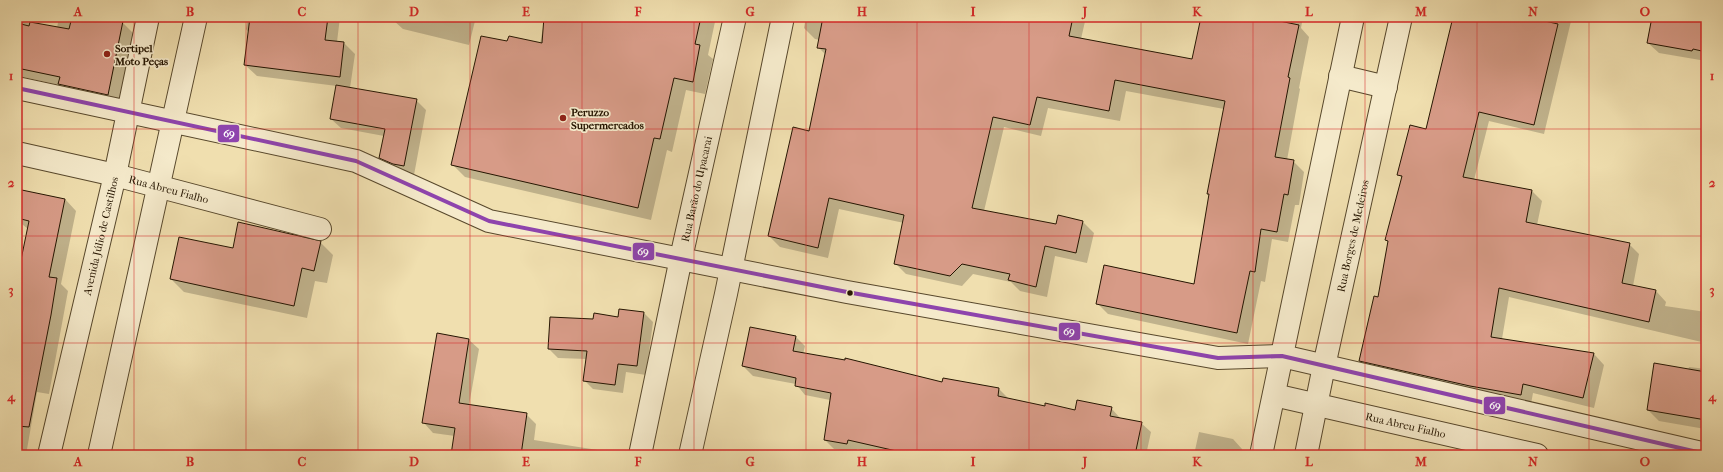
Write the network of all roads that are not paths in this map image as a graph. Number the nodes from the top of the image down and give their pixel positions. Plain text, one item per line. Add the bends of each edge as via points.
1 (148, 17) edge
2 (196, 17) edge
3 (735, 17) edge
4 (783, 17) edge
5 (1353, 17) edge
6 (1401, 17) edge
7 (1340, 76) junction
8 (1386, 87) junction
9 (17, 88) edge
10 (128, 112) junction
11 (173, 122) junction
12 (17, 153) edge
13 (115, 174) junction
14 (159, 186) junction
15 (320, 229) dead end
16 (681, 258) junction
17 (731, 268) junction
18 (1282, 356) junction
19 (1324, 366) junction
20 (1274, 395) junction
21 (1316, 405) junction
22 (1706, 454) edge
23 (49, 455) edge
24 (99, 455) edge
25 (640, 455) edge
26 (690, 455) edge
27 (1261, 455) edge
28 (1306, 455) edge
29 (1537, 455) edge

1 - 10 street, Avenida Júlio de Castilhos
2 - 11 street
3 - 16 street, Rua Barão do Upacarai
4 - 17 street
5 - 7 street
6 - 8 street, Rua Borges de Medeiros
7 - 8 street
7 - 18 street
8 - 19 street, Rua Borges de Medeiros
9 - 10 street
10 - 11 street
10 - 13 street, Avenida Júlio de Castilhos
11 - 14 street
11 - 16 street via 356,161 489,221
12 - 13 street, Rua Abreu Fialho
13 - 14 street, Rua Abreu Fialho
13 - 23 street, Avenida Júlio de Castilhos
14 - 15 street, Rua Abreu Fialho
14 - 24 street
16 - 17 street
16 - 25 street, Rua Barão do Upacarai
17 - 18 street via 847,292 1218,358
17 - 26 street
18 - 19 street
18 - 20 street
19 - 21 street, Rua Borges de Medeiros
19 - 22 street
20 - 21 street, Rua Abreu Fialho
20 - 27 street
21 - 28 street, Rua Borges de Medeiros
21 - 29 street, Rua Abreu Fialho

